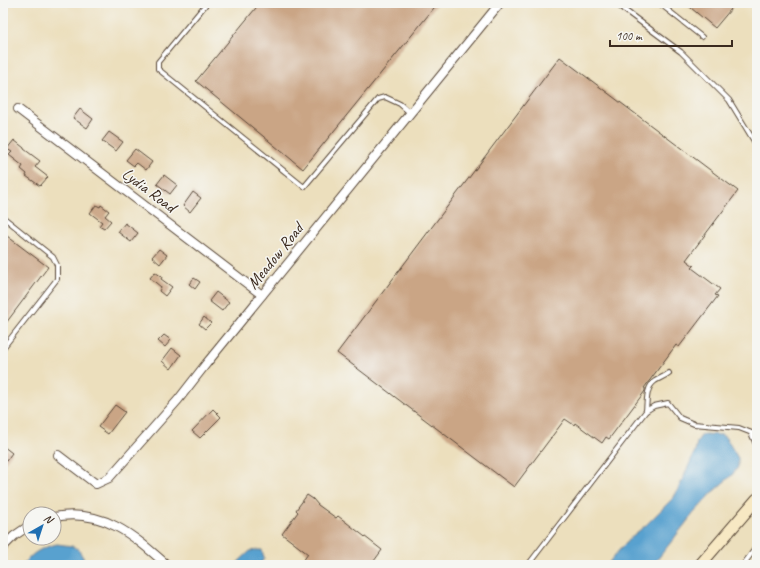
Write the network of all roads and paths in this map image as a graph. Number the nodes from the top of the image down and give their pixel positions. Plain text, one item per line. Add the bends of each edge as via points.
1 (207, 3) edge
2 (500, 3) edge
3 (615, 3) edge
4 (659, 3) edge
5 (702, 38) dead end
6 (18, 109) dead end
7 (410, 113) junction
8 (757, 146) edge
9 (3, 217) edge
10 (262, 295) junction
11 (3, 348) edge
12 (669, 373) dead end
13 (646, 411) junction
14 (751, 433) junction
15 (757, 435) edge
16 (757, 445) edge
17 (58, 455) dead end
18 (755, 504) edge
19 (62, 516) edge
20 (22, 530) edge
21 (757, 546) edge
22 (3, 547) edge
23 (167, 565) edge
24 (528, 565) edge
25 (700, 565) edge
26 (743, 565) edge

1 - 7 lane via 158,62 158,69 304,187 378,99 385,97 400,104
2 - 7 street, Meadow Road
3 - 8 lane via 681,52 729,100
4 - 5 lane
6 - 10 street, Lydia Road
7 - 10 street, Meadow Road
9 - 11 lane via 53,257 57,265 57,279
10 - 17 street, Meadow Road via 178,400 109,478 96,484
12 - 13 lane via 651,384 648,389
13 - 14 lane via 654,406 668,404 680,418 694,424 739,428
13 - 24 lane
14 - 15 lane
14 - 16 lane
18 - 25 street
19 - 23 street via 79,515 107,521 129,533
20 - 22 street
21 - 26 lane

